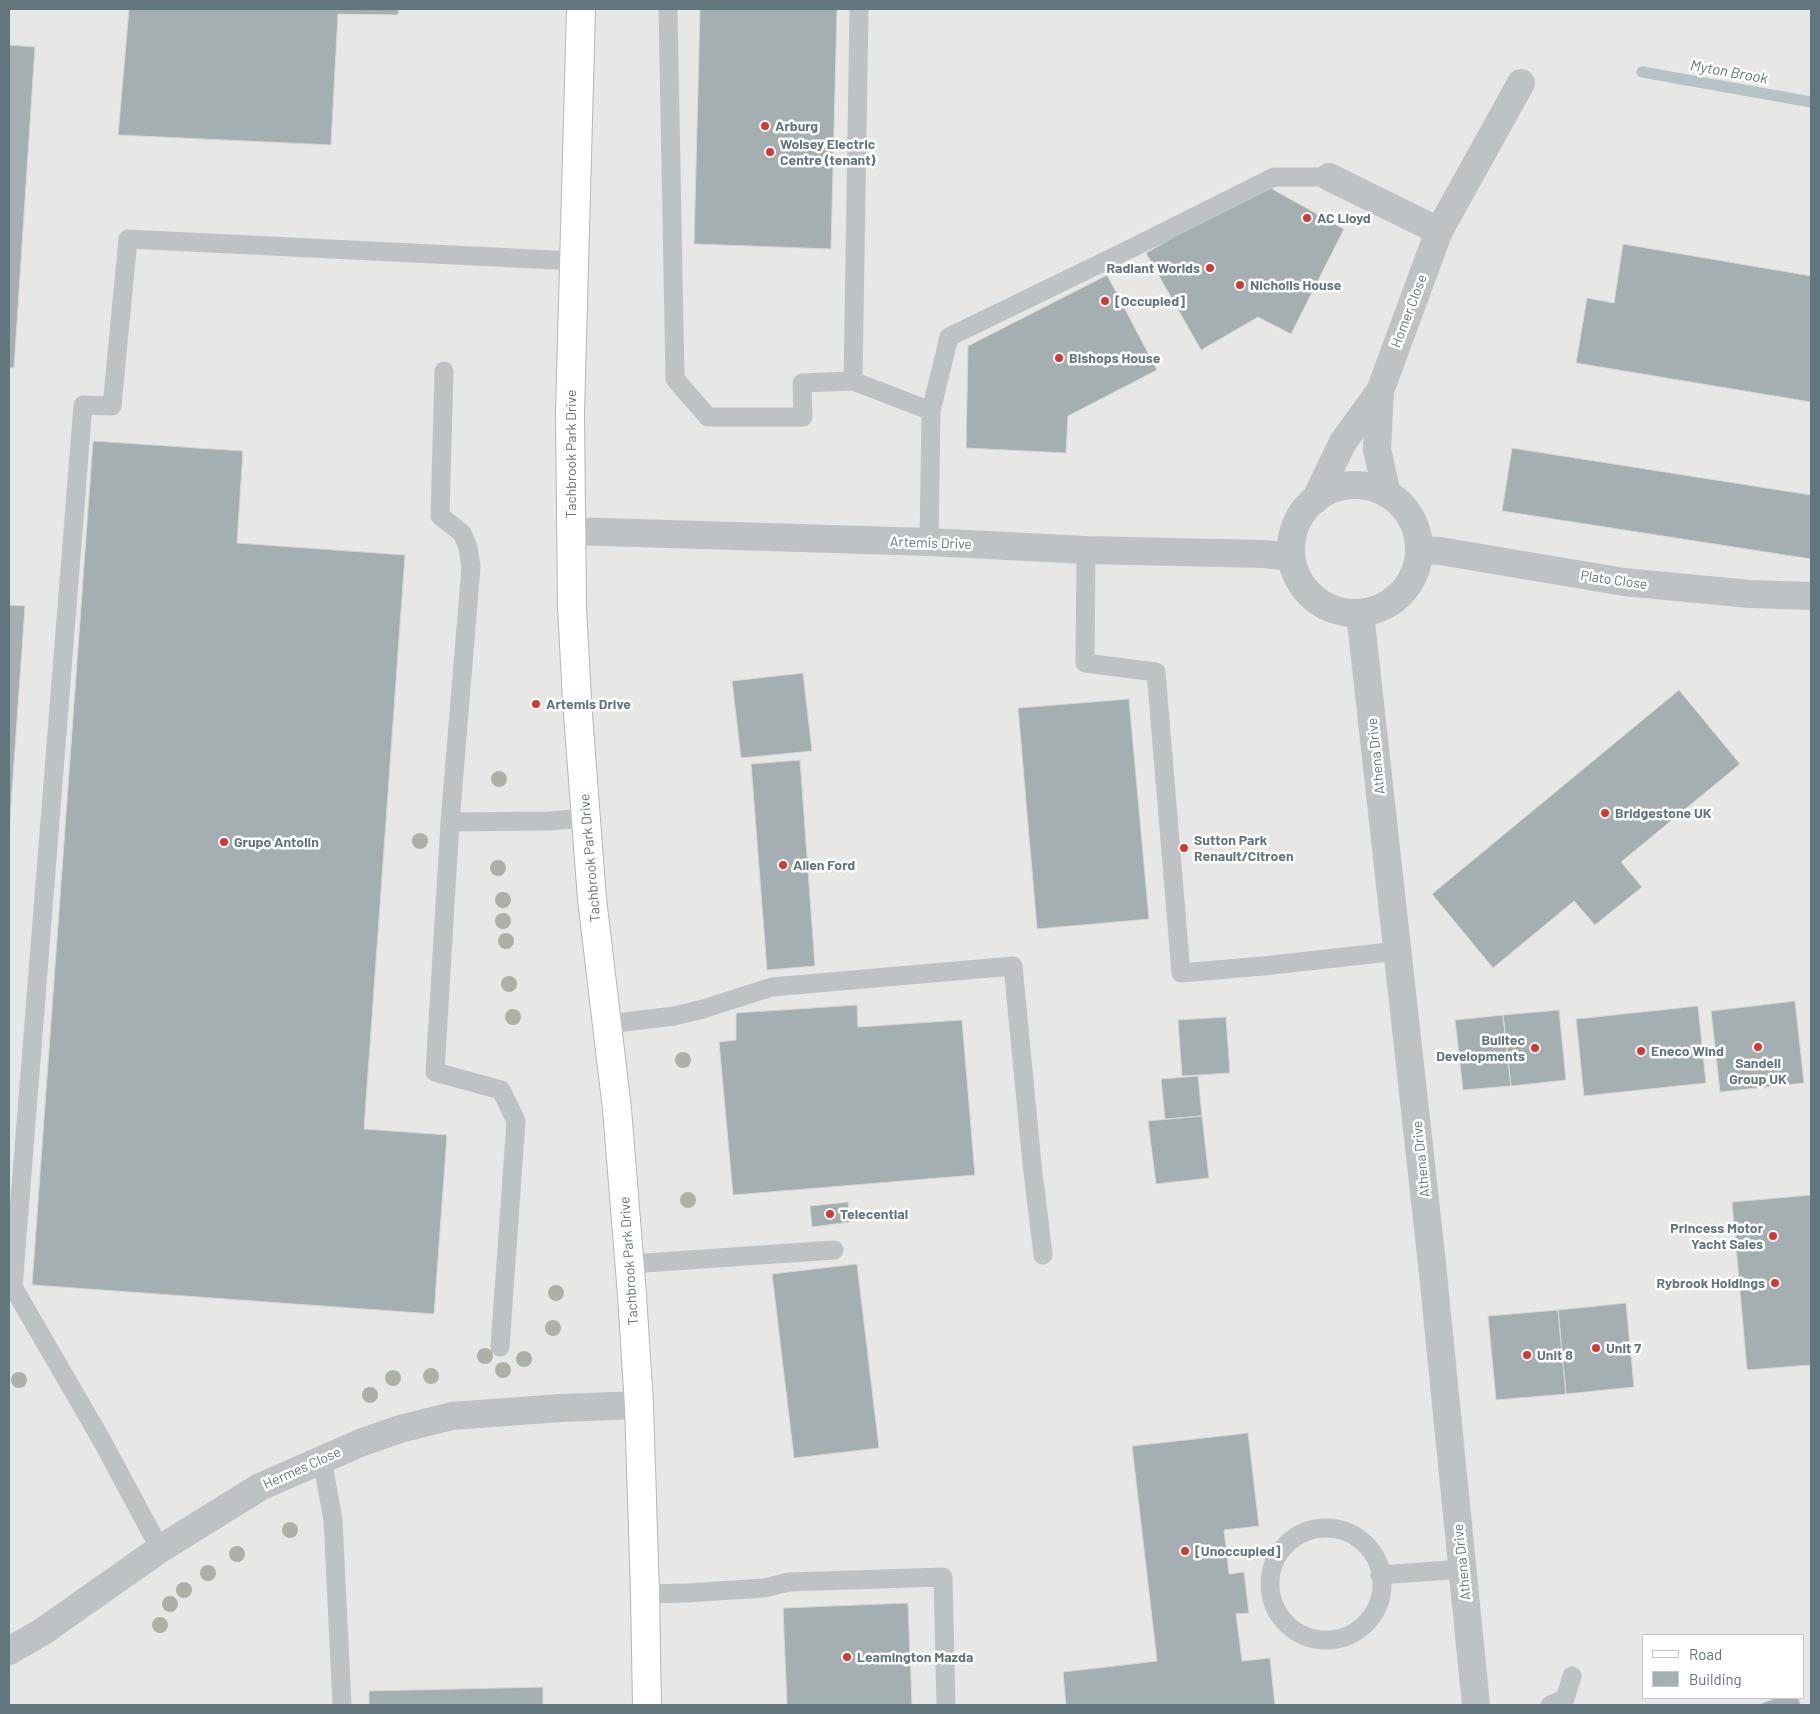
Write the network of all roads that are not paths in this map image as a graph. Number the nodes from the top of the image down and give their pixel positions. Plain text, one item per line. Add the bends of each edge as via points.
1 (581, 9) edge
2 (668, 9) edge
3 (859, 9) edge
4 (1521, 83) dead end
5 (1329, 177) joint
6 (1439, 231) junction
7 (575, 261) junction
8 (444, 371) dead end
9 (853, 381) junction
10 (1380, 390) junction
11 (931, 411) junction
12 (1387, 494) junction
13 (1314, 500) junction
14 (572, 531) junction
15 (928, 542) junction
16 (1086, 550) junction
17 (1419, 550) junction
18 (1291, 557) junction
19 (1811, 596) edge
20 (1360, 613) junction
21 (586, 818) junction
22 (450, 822) junction
23 (1398, 951) junction
24 (608, 1024) junction
25 (834, 1250) dead end
26 (1043, 1255) dead end
27 (630, 1264) junction
28 (500, 1346) dead end
29 (638, 1405) junction
30 (322, 1459) junction
31 (160, 1549) junction
32 (1463, 1570) junction
33 (1380, 1575) junction
34 (645, 1594) junction
35 (9, 1651) edge
36 (1572, 1676) dead end
37 (342, 1705) edge
38 (647, 1705) edge
39 (946, 1705) edge
40 (1476, 1705) edge
41 (1550, 1705) edge

1 - 7 street, Tachbrook Park Drive
2 - 9 lane via 675,379 708,417 803,417 802,383
3 - 9 lane
4 - 6 street, Homer Close
5 - 6 street
5 - 11 lane via 1274,177 949,337
6 - 10 street, Homer Close
7 - 14 street, Tachbrook Park Drive via 570,413
7 - 31 lane via 128,239 112,406 83,405 13,1286
8 - 22 lane via 440,516 462,533 471,567
9 - 11 lane
10 - 12 street, Homer Close via 1377,449
10 - 13 street, Homer Close via 1344,442
11 - 15 lane
12 - 13 street via 1369,487 1350,486 1331,490
12 - 17 street via 1411,518
13 - 18 street via 1300,516 1292,535
14 - 15 street, Artemis Drive
14 - 21 street, Tachbrook Park Drive via 574,651
15 - 16 street, Artemis Drive
16 - 18 street, Artemis Drive
16 - 23 lane via 1085,663 1156,672 1181,973
17 - 19 street, Plato Close via 1624,582 1750,594
17 - 20 street via 1416,569 1408,586 1394,600 1378,609
18 - 20 street via 1296,575 1307,592 1340,612
20 - 23 street, Athena Drive
21 - 22 lane
21 - 24 street, Tachbrook Park Drive via 592,899
22 - 28 lane via 435,1072 501,1090 516,1121
23 - 32 street, Athena Drive
24 - 26 lane via 674,1016 772,987 1013,966
24 - 27 street, Tachbrook Park Drive
25 - 27 lane
27 - 29 street, Tachbrook Park Drive
29 - 30 street, Hermes Close via 452,1416 400,1429
29 - 34 street, Tachbrook Park Drive
30 - 31 street, Hermes Close via 260,1487
30 - 37 lane via 333,1520
31 - 35 street, Hermes Close via 42,1632
32 - 33 lane
32 - 40 street, Athena Drive
33 - 33 lane via 1379,1602 1370,1620 1357,1631 1340,1638 1323,1641 1290,1628 1278,1614 1271,1598 1269,1580 1273,1563 1283,1547 1298,1535 1316,1528 1335,1529 1353,1535 1368,1548 1378,1564
34 - 38 street, Tachbrook Park Drive
34 - 39 lane via 764,1588 789,1582 943,1577
36 - 41 lane via 1565,1699

